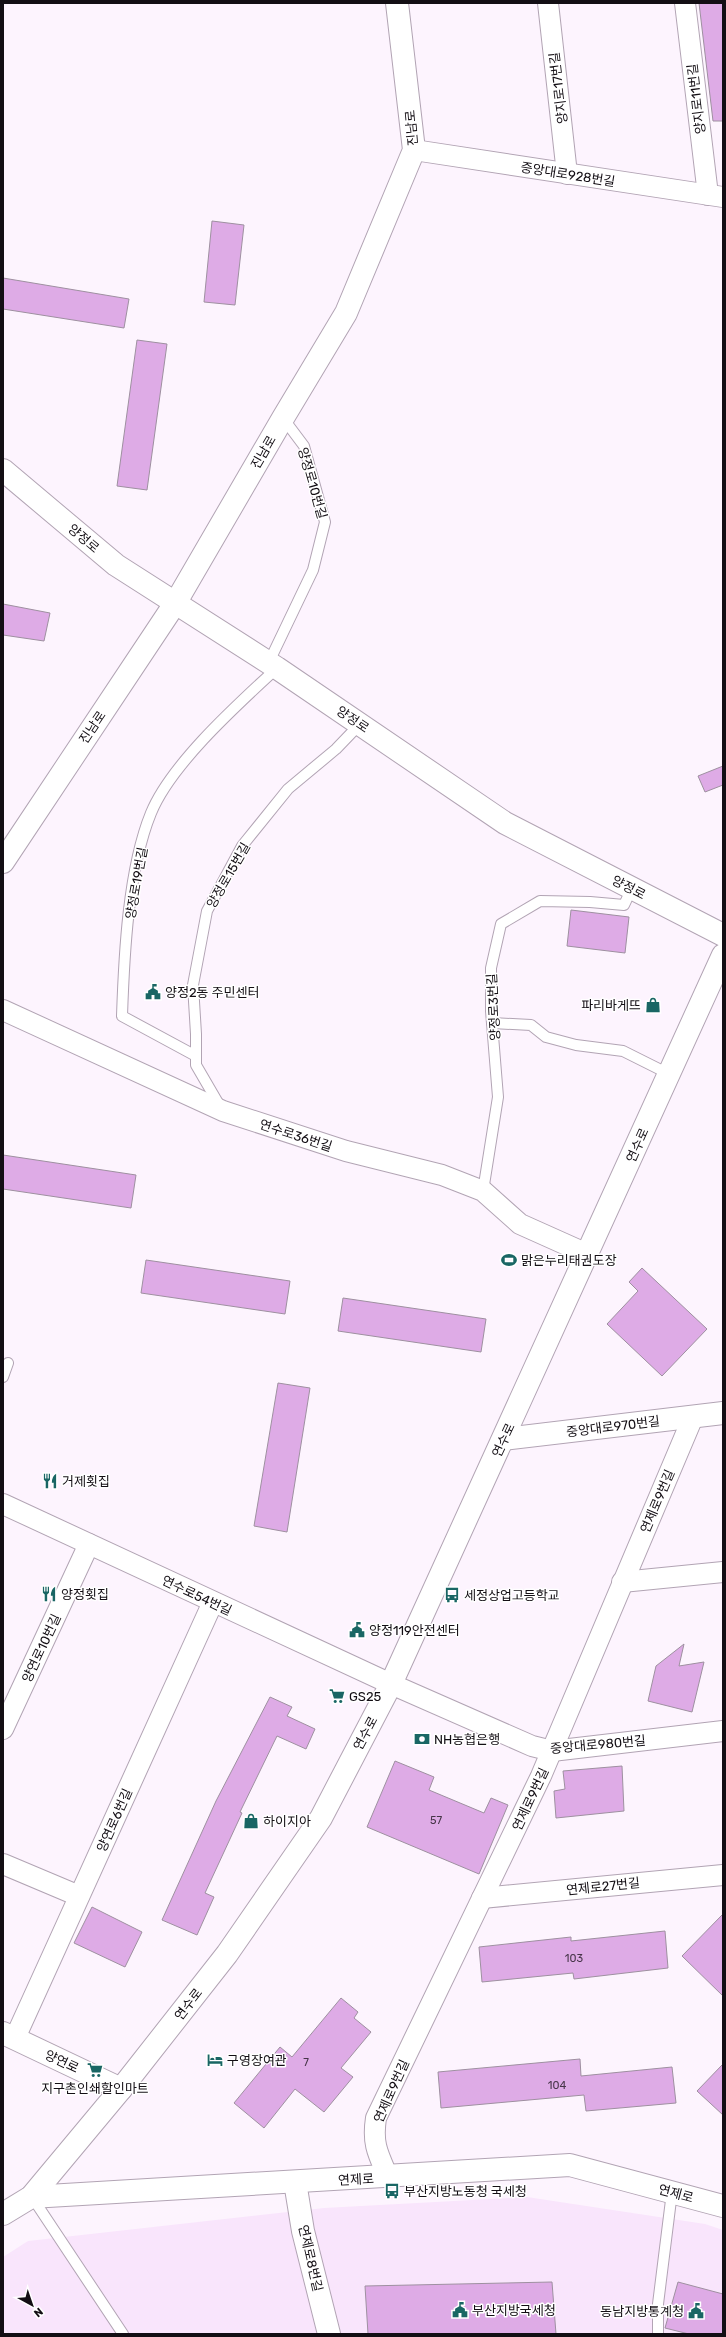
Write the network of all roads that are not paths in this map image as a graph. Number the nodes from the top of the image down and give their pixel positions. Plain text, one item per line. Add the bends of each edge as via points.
1 (398, 3) edge
2 (548, 3) edge
3 (685, 3) edge
4 (414, 150) junction
5 (568, 174) junction
6 (715, 196) edge
7 (283, 418) junction
8 (3, 470) edge
9 (176, 602) junction
10 (273, 665) junction
11 (360, 724) junction
12 (3, 862) edge
13 (632, 888) junction
14 (723, 935) edge
15 (723, 955) edge
16 (3, 1010) edge
17 (492, 1023) junction
18 (196, 1056) junction
19 (669, 1074) junction
20 (223, 1111) junction
21 (483, 1191) junction
22 (587, 1254) junction
23 (8, 1364) dead end
24 (3, 1377) edge
25 (723, 1413) edge
26 (693, 1416) junction
27 (504, 1439) junction
28 (3, 1504) edge
29 (89, 1544) junction
30 (723, 1572) edge
31 (622, 1582) junction
32 (212, 1602) junction
33 (391, 1684) junction
34 (3, 1729) edge
35 (723, 1731) edge
36 (552, 1751) junction
37 (3, 1864) edge
38 (723, 1875) edge
39 (80, 1896) junction
40 (482, 1898) junction
41 (9, 2036) edge
42 (121, 2089) junction
43 (388, 2177) junction
44 (295, 2182) junction
45 (672, 2192) junction
46 (31, 2196) junction
47 (723, 2206) edge
48 (3, 2214) edge
49 (122, 2334) edge
50 (329, 2334) edge
51 (658, 2334) edge

1 - 4 street, 진남로
2 - 5 street, 양지로17번길
3 - 6 street, 양지로11번길
4 - 5 street, 중앙대로928번길
4 - 7 street, 진남로 via 346,314
5 - 6 street, 중앙대로928번길
7 - 9 street, 진남로
7 - 10 lane, 양정로10번길 via 304,446 325,522 313,570
8 - 9 street, 양정로 via 116,565
9 - 10 street, 양정로
9 - 12 street, 진남로
10 - 11 street, 양정로
10 - 18 lane, 양정로19번길 via 174,774 151,813 136,865 124,966 122,1016
11 - 13 street, 양정로 via 505,823
11 - 18 lane, 양정로15번길 via 284,795 242,846 207,911 193,985
13 - 14 street, 양정로
13 - 17 lane, 양정로3번길 via 624,905 540,901 501,924 490,968
15 - 19 street, 연수로
16 - 20 street, 연수로36번길
17 - 19 lane via 532,1025 546,1037 576,1045 623,1051
17 - 21 lane, 양정로3번길 via 498,1097
18 - 20 lane, 양정로15번길 via 196,1065
19 - 22 street, 연수로
20 - 21 street, 연수로36번길 via 346,1151 442,1174
21 - 22 street, 연수로36번길 via 520,1224
22 - 27 street, 연수로
23 - 24 lane
25 - 26 street, 중앙대로970번길
26 - 27 street, 중앙대로970번길
26 - 31 street, 연제로9번길
27 - 33 street, 연수로
28 - 29 street, 연수로54번길
29 - 32 street, 연수로54번길
29 - 34 street, 양연로10번길
30 - 31 street
31 - 36 street, 연제로9번길
32 - 33 street, 연수로54번길
32 - 39 street, 양연로6번길
33 - 36 street, 중앙대로980번길 via 532,1746
33 - 42 street, 연수로 via 320,1818 227,1954
35 - 36 street, 중앙대로980번길
36 - 40 street, 연제로9번길
37 - 39 street
38 - 40 street, 연제로27번길
39 - 41 street, 양연로6번길
40 - 43 street, 연제로9번길 via 376,2118 373,2136 375,2147
41 - 42 street, 양연로
42 - 46 street, 연수로
43 - 44 street, 연제로
43 - 45 street, 연제로 via 570,2165
44 - 46 street, 연제로
44 - 50 street, 연제로8번길 via 303,2231
45 - 47 street, 연제로
45 - 51 lane via 658,2304
46 - 48 street, 연수로
46 - 49 lane

